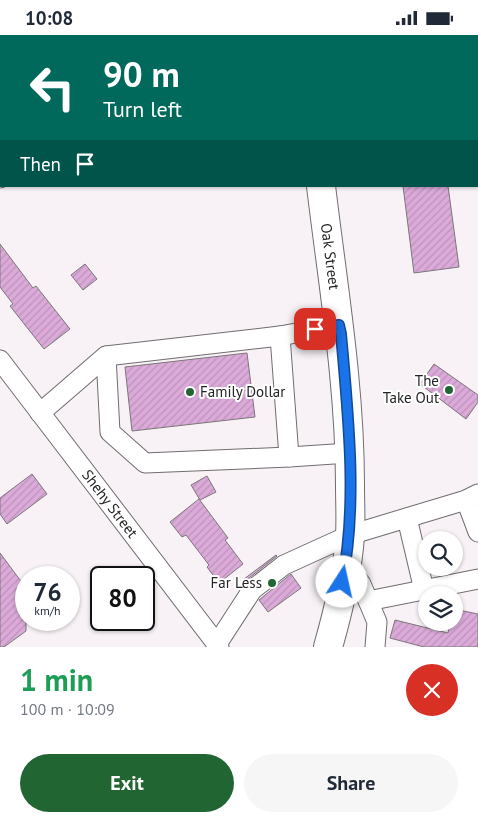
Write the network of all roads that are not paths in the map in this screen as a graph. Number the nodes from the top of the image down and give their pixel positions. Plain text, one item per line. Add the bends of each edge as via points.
1 (321, 187) edge
2 (339, 325) junction
3 (280, 336) junction
4 (106, 356) junction
5 (0, 360) edge
6 (40, 413) junction
7 (349, 453) junction
8 (289, 457) junction
9 (472, 497) edge
10 (407, 517) junction
11 (478, 532) edge
12 (350, 535) junction
13 (346, 565) junction
14 (478, 579) edge
15 (423, 586) edge
16 (444, 586) edge
17 (418, 591) edge
18 (368, 601) junction
19 (218, 646) edge
20 (328, 647) edge
21 (375, 647) edge

1 - 2 highway, Oak Street
2 - 3 street
2 - 7 highway, Oak Street
3 - 4 street
3 - 8 street
4 - 6 street
4 - 8 street via 110,432 145,463
5 - 6 street, Shehy Street
6 - 19 street, Shehy Street
7 - 8 street
7 - 12 highway, Oak Street
9 - 10 street
9 - 11 street
10 - 12 street
10 - 15 street
12 - 13 highway, Oak Street
12 - 19 street via 284,565 252,590
13 - 18 street via 361,584
13 - 20 highway, Oak Street
14 - 16 street
17 - 18 street
18 - 21 street via 378,622

